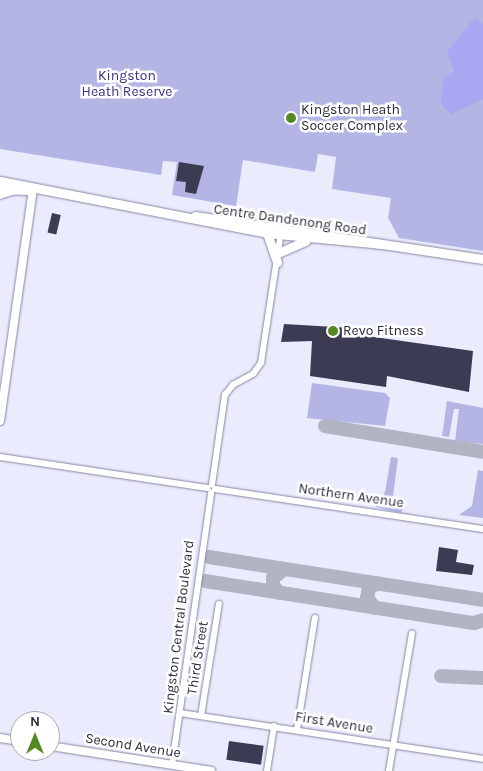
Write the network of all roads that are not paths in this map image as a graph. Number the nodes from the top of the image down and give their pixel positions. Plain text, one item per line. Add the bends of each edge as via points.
1 (0, 181) edge
2 (0, 189) edge
3 (14, 190) junction
4 (33, 190) junction
5 (0, 196) edge
6 (195, 216) junction
7 (282, 231) junction
8 (267, 233) junction
9 (313, 240) junction
10 (382, 244) junction
11 (278, 257) junction
12 (483, 259) edge
13 (0, 421) edge
14 (0, 457) edge
15 (211, 489) junction
16 (483, 529) edge
17 (219, 604) dead end
18 (315, 618) dead end
19 (412, 634) dead end
20 (180, 712) junction
21 (202, 716) junction
22 (274, 727) junction
23 (297, 730) junction
24 (393, 745) junction
25 (60, 748) edge
26 (483, 759) edge
27 (172, 765) junction
28 (211, 771) edge
29 (267, 771) edge
30 (389, 771) edge

1 - 4 main road, Centre Dandenong Road
2 - 3 main road, Centre Dandenong Road
3 - 4 main road, Centre Dandenong Road
3 - 5 street, Centre Dandenong Road
4 - 6 main road, Centre Dandenong Road
4 - 13 main road
6 - 7 main road, Centre Dandenong Road
6 - 8 main road, Centre Dandenong Road via 206,223
7 - 8 main road, Centre Dandenong Road
7 - 9 main road, Centre Dandenong Road
7 - 10 main road, Centre Dandenong Road
7 - 11 street, Kingston Central Boulevard
8 - 11 main road
9 - 10 main road, Centre Dandenong Road
9 - 11 main road via 289,245
10 - 12 main road, Centre Dandenong Road
11 - 15 street, Kingston Central Boulevard via 260,365 225,395
14 - 15 street, Northern Avenue
15 - 16 street, Northern Avenue
15 - 20 street, Kingston Central Boulevard
17 - 21 street, Third Street
18 - 23 street
19 - 24 street
20 - 21 street, First Avenue
20 - 27 street, Kingston Central Boulevard
21 - 22 street, First Avenue
22 - 23 street, First Avenue
22 - 29 street
23 - 24 street, First Avenue
24 - 26 street, First Avenue
24 - 30 street
25 - 27 main road, Second Avenue
27 - 28 main road, Second Avenue

